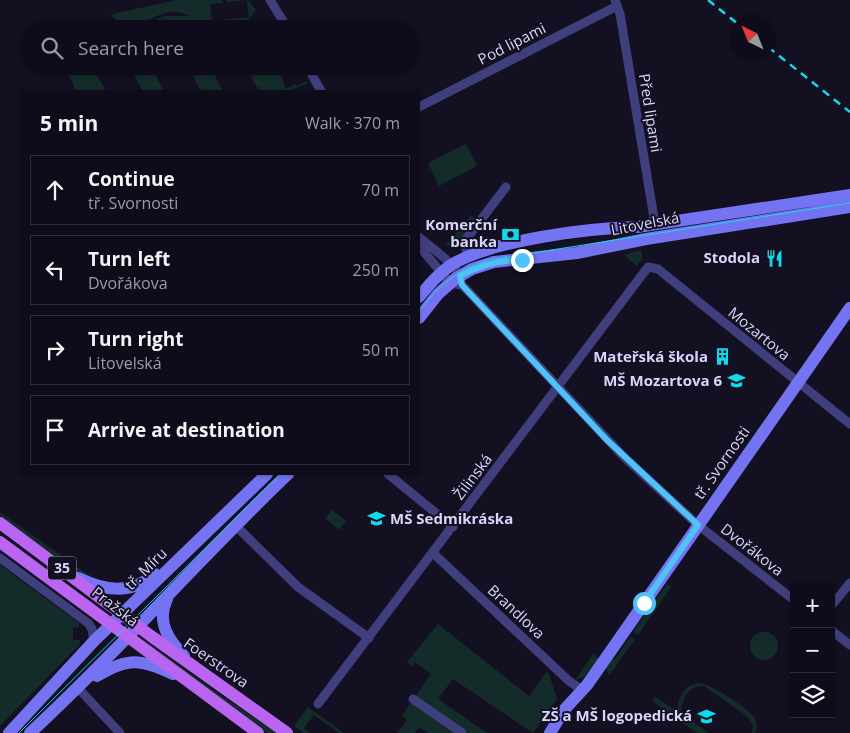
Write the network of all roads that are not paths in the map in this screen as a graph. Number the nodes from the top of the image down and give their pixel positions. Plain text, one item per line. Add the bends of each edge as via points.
1 (270, 0) edge
2 (616, 3) edge
3 (282, 20) edge
4 (312, 75) edge
5 (320, 90) edge
6 (420, 106) edge
7 (506, 187) dead end
8 (850, 195) edge
9 (850, 207) edge
10 (655, 224) junction
11 (420, 237) edge
12 (420, 247) edge
13 (468, 256) junction
14 (650, 266) joint
15 (446, 269) junction
16 (457, 281) junction
17 (420, 296) edge
18 (850, 308) edge
19 (420, 317) edge
20 (798, 383) junction
21 (557, 387) junction
22 (850, 424) edge
23 (266, 475) edge
24 (287, 475) edge
25 (389, 475) edge
26 (219, 519) junction
27 (0, 523) edge
28 (235, 525) junction
29 (698, 525) junction
30 (453, 527) junction
31 (0, 542) edge
32 (433, 553) junction
33 (0, 558) edge
34 (67, 572) junction
35 (850, 583) edge
36 (172, 590) junction
37 (790, 597) edge
38 (835, 601) edge
39 (126, 616) junction
40 (111, 624) junction
41 (139, 626) junction
42 (835, 633) edge
43 (368, 638) junction
44 (94, 640) junction
45 (133, 641) junction
46 (850, 644) edge
47 (200, 672) junction
48 (184, 680) junction
49 (78, 688) junction
50 (582, 690) junction
51 (413, 699) dead end
52 (318, 704) dead end
53 (9, 733) edge
54 (30, 733) edge
55 (120, 733) edge
56 (258, 733) edge
57 (287, 733) edge
58 (462, 733) edge
59 (550, 733) edge
60 (558, 733) edge

1 - 3 street
2 - 6 street, Pod lipami
2 - 10 street, Před lipami
4 - 5 street
7 - 13 street via 467,238
8 - 10 main road, Litovelská
9 - 16 main road, Litovelská via 642,240 599,250 494,262
10 - 13 main road, Litovelská via 548,237
11 - 15 street
12 - 15 street
13 - 15 main road, Litovelská
14 - 20 street, Mozartova via 658,269
14 - 21 street, Žilinská via 643,271
15 - 16 street, Dvořákova
15 - 17 main road
16 - 19 main road
16 - 21 street, Dvořákova
18 - 20 main road, tř. Svornosti
20 - 22 street, Mozartova
20 - 29 main road, tř. Svornosti
21 - 29 street, Dvořákova via 624,457
21 - 30 street, Žilinská
23 - 26 main road, tř. Míru
24 - 28 main road
25 - 30 street
26 - 34 main road via 192,537 150,578 136,587 101,587
26 - 39 main road, tř. Míru
27 - 34 main road, Pražská / 35
28 - 36 main road
28 - 43 street via 298,586
29 - 37 street, Dvořákova
29 - 50 main road, tř. Svornosti
30 - 32 street, Žilinská
31 - 40 main road, Pražská / 35
32 - 43 street, Žilinská
32 - 50 street, Brandlova
33 - 44 street, Pražská via 88,623
34 - 39 main road, Pražská / 35
35 - 38 street
36 - 41 main road
36 - 47 main road via 163,609 165,629 172,643
39 - 40 main road, tř. Míru
39 - 41 main road, Foerstrova / 35
40 - 44 main road, tř. Míru
40 - 45 main road, Pražská / 35
41 - 45 main road
41 - 47 main road, Foerstrova / 35
42 - 46 street
43 - 52 street, Žilinská
44 - 53 main road, tř. Míru
45 - 48 main road, Foerstrova / 35
45 - 49 main road
47 - 57 main road, Foerstrova / 35
48 - 49 main road via 154,665 134,661 113,666
48 - 56 main road, Foerstrova / 35
49 - 54 main road
49 - 55 street
50 - 59 main road, tř. Svornosti
50 - 60 main road
51 - 58 street

